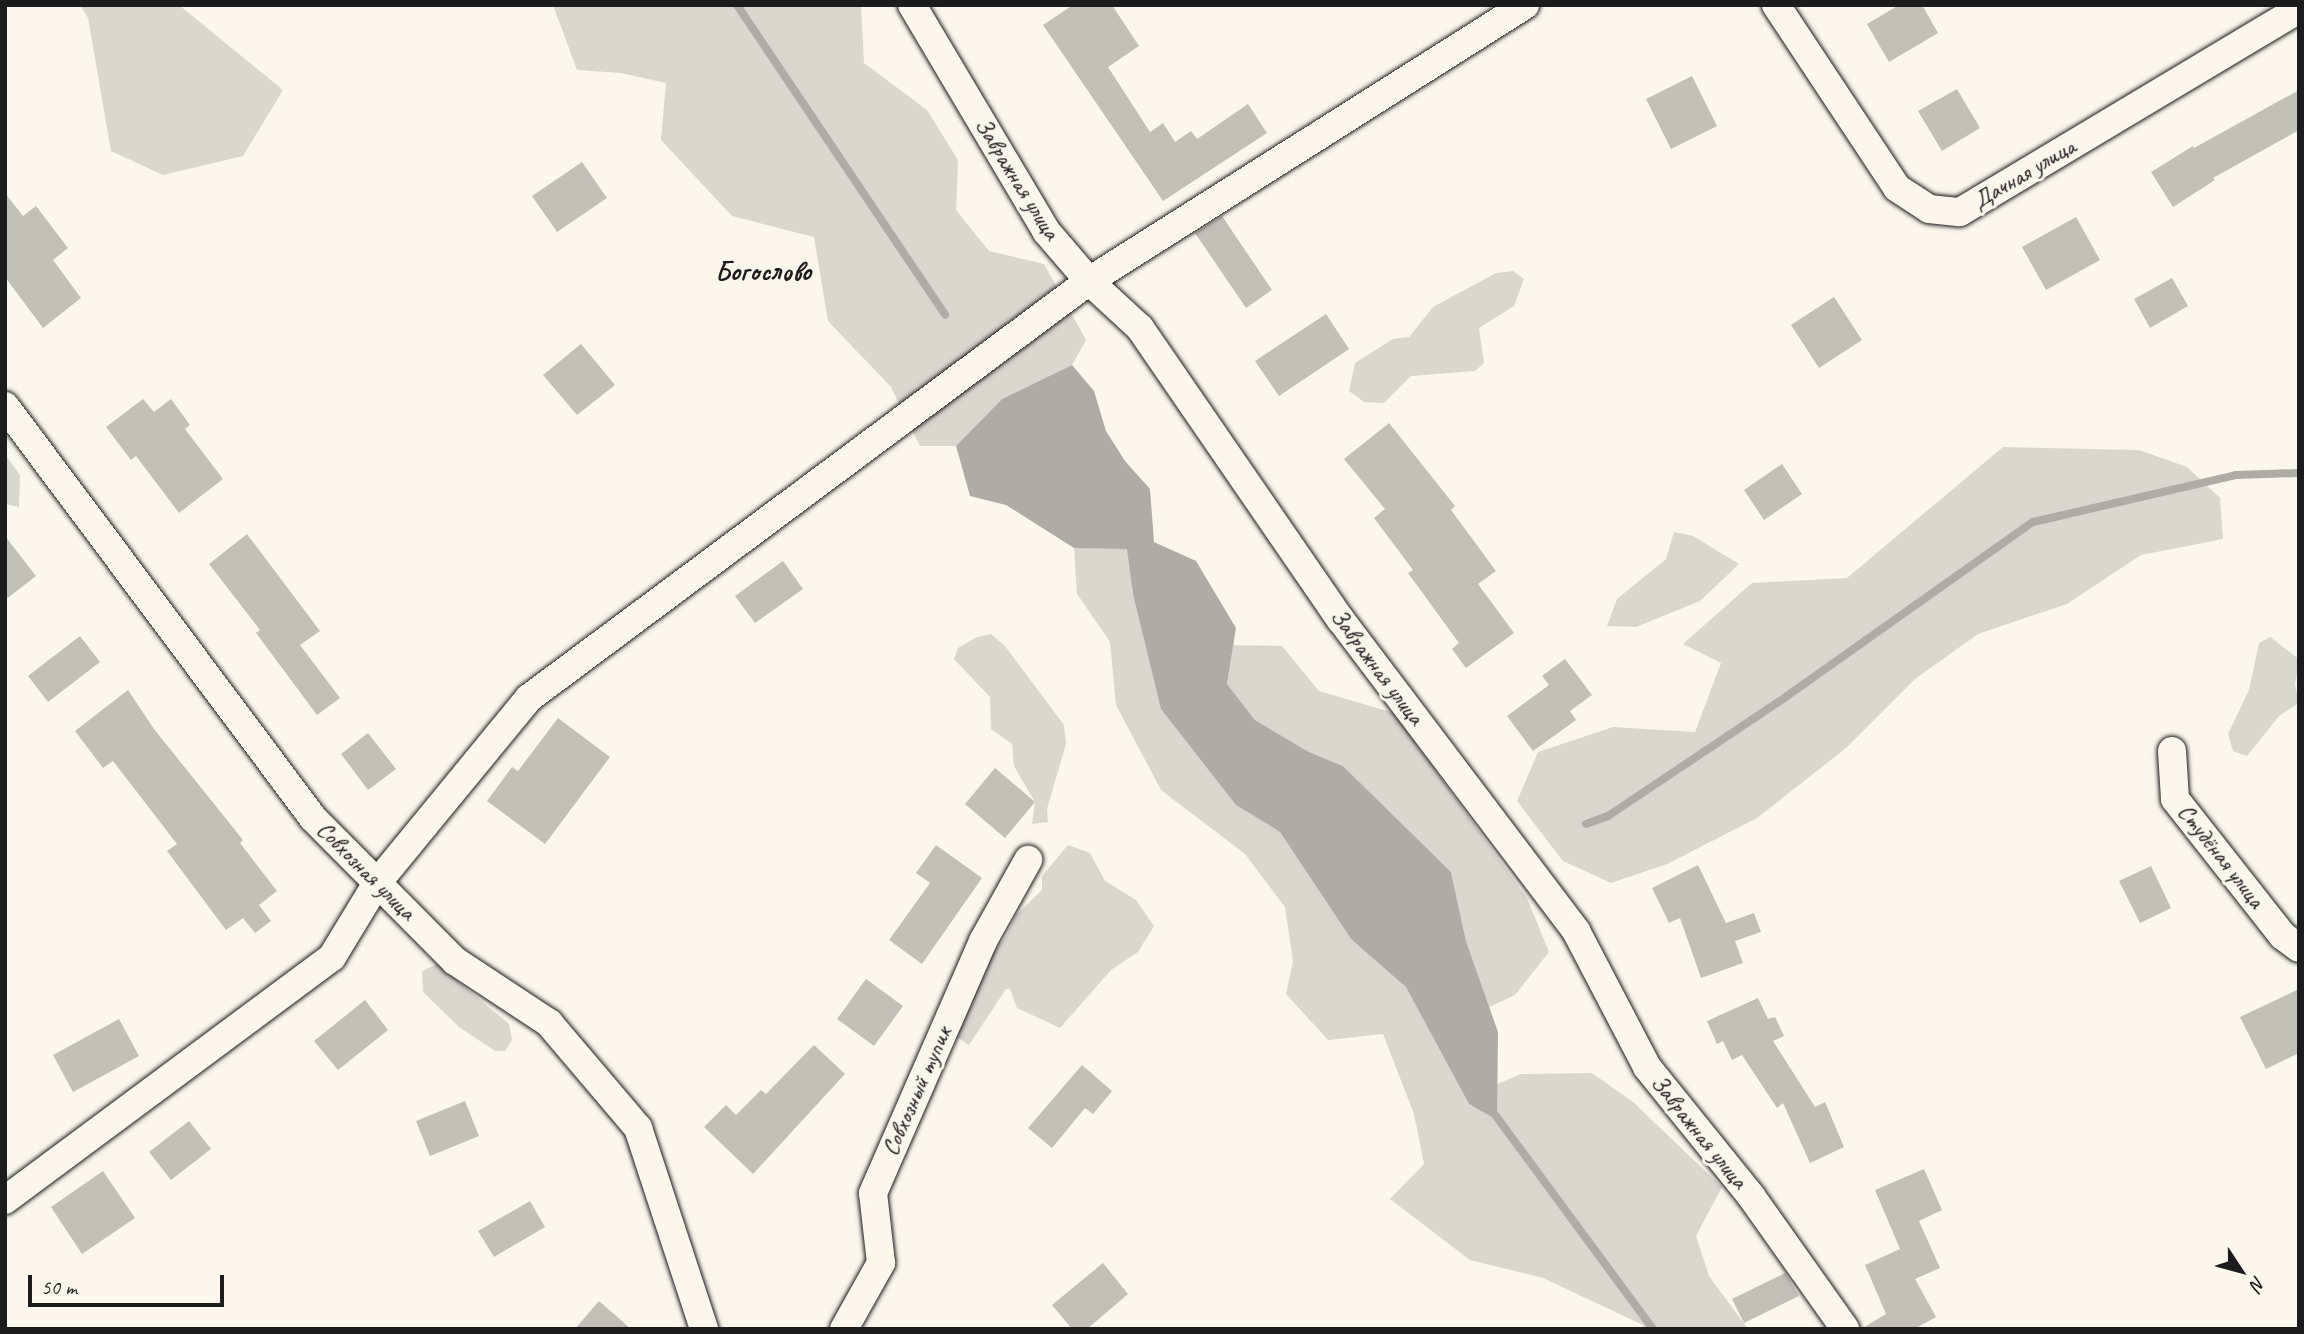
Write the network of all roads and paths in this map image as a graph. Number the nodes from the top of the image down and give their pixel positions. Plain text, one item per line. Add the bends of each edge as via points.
1 (912, 5) edge
2 (1525, 5) edge
3 (1776, 5) edge
4 (2299, 9) edge
5 (1089, 281) junction
6 (5, 406) edge
7 (2172, 751) dead end
8 (1028, 860) dead end
9 (377, 883) junction
10 (2299, 948) edge
11 (5, 1200) edge
12 (704, 1329) edge
13 (844, 1329) edge
14 (1845, 1329) edge

1 - 5 street, Завражная улица via 1046,231
2 - 5 street
3 - 4 street, Дачная улица via 1897,188 1929,209 1960,212
5 - 9 street via 529,698
5 - 14 street, Завражная улица via 1140,328 1341,620 1576,931 1647,1068 1751,1196
6 - 9 street, Совхозная улица via 313,818
7 - 10 street, Студёная улица via 2175,799 2283,936
8 - 13 street, Совхозный тупик via 983,941 873,1193 881,1263
9 - 11 street via 332,957
9 - 12 street, Совхозная улица via 455,961 549,1023 638,1128

